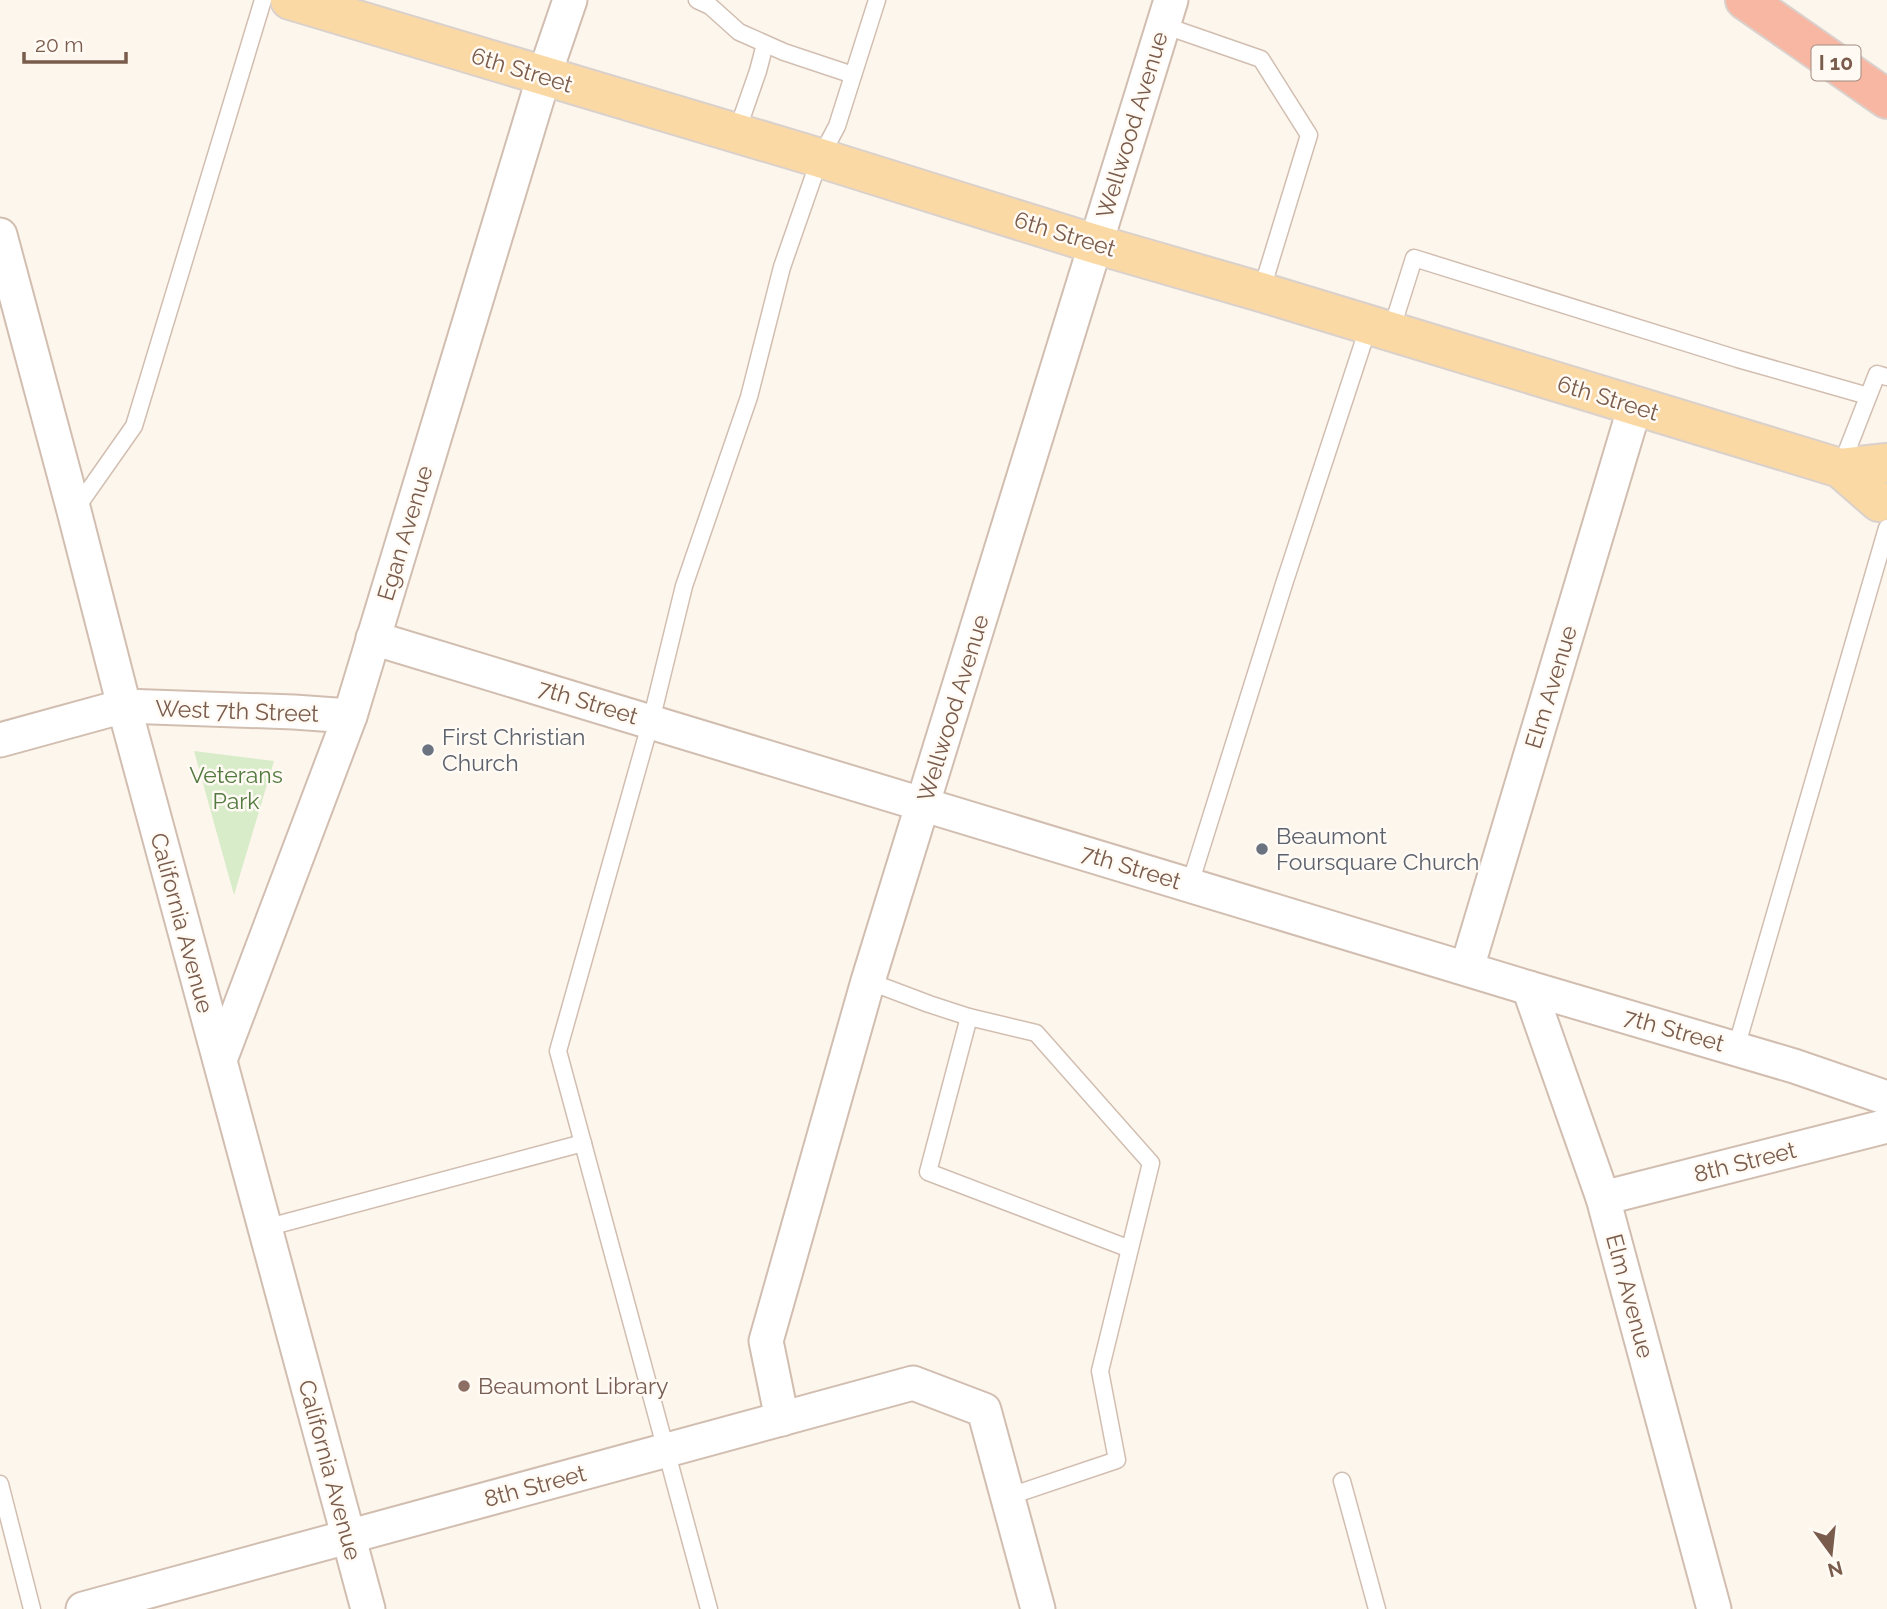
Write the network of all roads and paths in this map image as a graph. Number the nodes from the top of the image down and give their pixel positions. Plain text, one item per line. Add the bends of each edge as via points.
1 (263, 0) edge
2 (290, 0) edge
3 (570, 0) edge
4 (697, 0) edge
5 (877, 0) edge
6 (1745, 0) edge
7 (1167, 13) edge
8 (765, 44) junction
9 (853, 75) junction
10 (544, 76) junction
11 (1887, 99) edge
12 (736, 134) junction
13 (820, 158) junction
14 (0, 235) edge
15 (1096, 244) junction
16 (1261, 292) junction
17 (1380, 328) junction
18 (1887, 377) edge
19 (1868, 396) junction
20 (1635, 407) junction
21 (1887, 463) edge
22 (1840, 468) junction
23 (75, 511) junction
24 (1883, 515) edge
25 (373, 638) junction
26 (124, 706) junction
27 (351, 716) junction
28 (652, 721) junction
29 (0, 740) edge
30 (924, 804) junction
31 (1190, 884) junction
32 (1467, 968) junction
33 (869, 981) junction
34 (1529, 988) junction
35 (969, 1017) junction
36 (1736, 1048) junction
37 (220, 1060) junction
38 (1887, 1098) edge
39 (1887, 1126) edge
40 (583, 1143) junction
41 (1603, 1198) junction
42 (265, 1228) junction
43 (1130, 1249) junction
44 (782, 1419) junction
45 (666, 1450) junction
46 (1342, 1481) dead end
47 (0, 1484) edge
48 (1007, 1497) junction
49 (348, 1536) junction
50 (32, 1609) edge
51 (83, 1609) edge
52 (368, 1609) edge
53 (709, 1609) edge
54 (1038, 1609) edge
55 (1377, 1609) edge
56 (1714, 1609) edge

1 - 23 lane via 134,426
2 - 10 main road, 6th Street
3 - 10 street, Egan Avenue
4 - 8 lane via 739,32
5 - 9 lane
6 - 11 highway, I 10
7 - 15 street, Wellwood Avenue
7 - 16 lane via 1261,59 1308,135
8 - 9 lane
8 - 12 lane
9 - 13 lane
10 - 12 main road, 6th Street
10 - 25 street, Egan Avenue
12 - 13 main road, 6th Street
13 - 15 main road, 6th Street
13 - 28 lane via 782,267 749,397 684,586
14 - 23 street, California Avenue
15 - 16 main road, 6th Street
15 - 30 street, Wellwood Avenue
16 - 17 main road, 6th Street
17 - 19 lane via 1414,258
17 - 20 main road, 6th Street
17 - 31 lane via 1288,571
18 - 19 lane via 1877,374
19 - 22 lane
20 - 22 main road, 6th Street
20 - 32 street, Elm Avenue
21 - 22 main road, 6th Street
22 - 24 main road, 6th Street
23 - 26 street, California Avenue
24 - 36 lane
25 - 27 street, Egan Avenue
25 - 28 street, 7th Street
26 - 27 street, West 7th Street
26 - 29 street
26 - 37 street, California Avenue
27 - 37 street, Egan Avenue
28 - 30 street, 7th Street
28 - 40 lane via 558,1051
30 - 31 street, 7th Street
30 - 33 street, Wellwood Avenue
31 - 32 street, 7th Street
32 - 34 street, 7th Street
33 - 35 lane
33 - 44 street, Wellwood Avenue via 766,1342
34 - 36 street, 7th Street
34 - 41 street, Elm Avenue
35 - 43 lane via 1036,1033 1151,1163
35 - 43 lane via 928,1172
36 - 38 street, 7th Street
37 - 42 street, California Avenue
39 - 41 street, 8th Street
40 - 42 lane
40 - 45 lane
41 - 56 street, Elm Avenue
42 - 49 street, California Avenue
43 - 48 lane via 1100,1371 1117,1460
44 - 45 street, 8th Street
44 - 48 street, 8th Street via 913,1383 984,1410
45 - 49 street, 8th Street
45 - 53 lane
46 - 55 lane
47 - 50 lane
48 - 54 street
49 - 51 street, 8th Street
49 - 52 street, California Avenue

